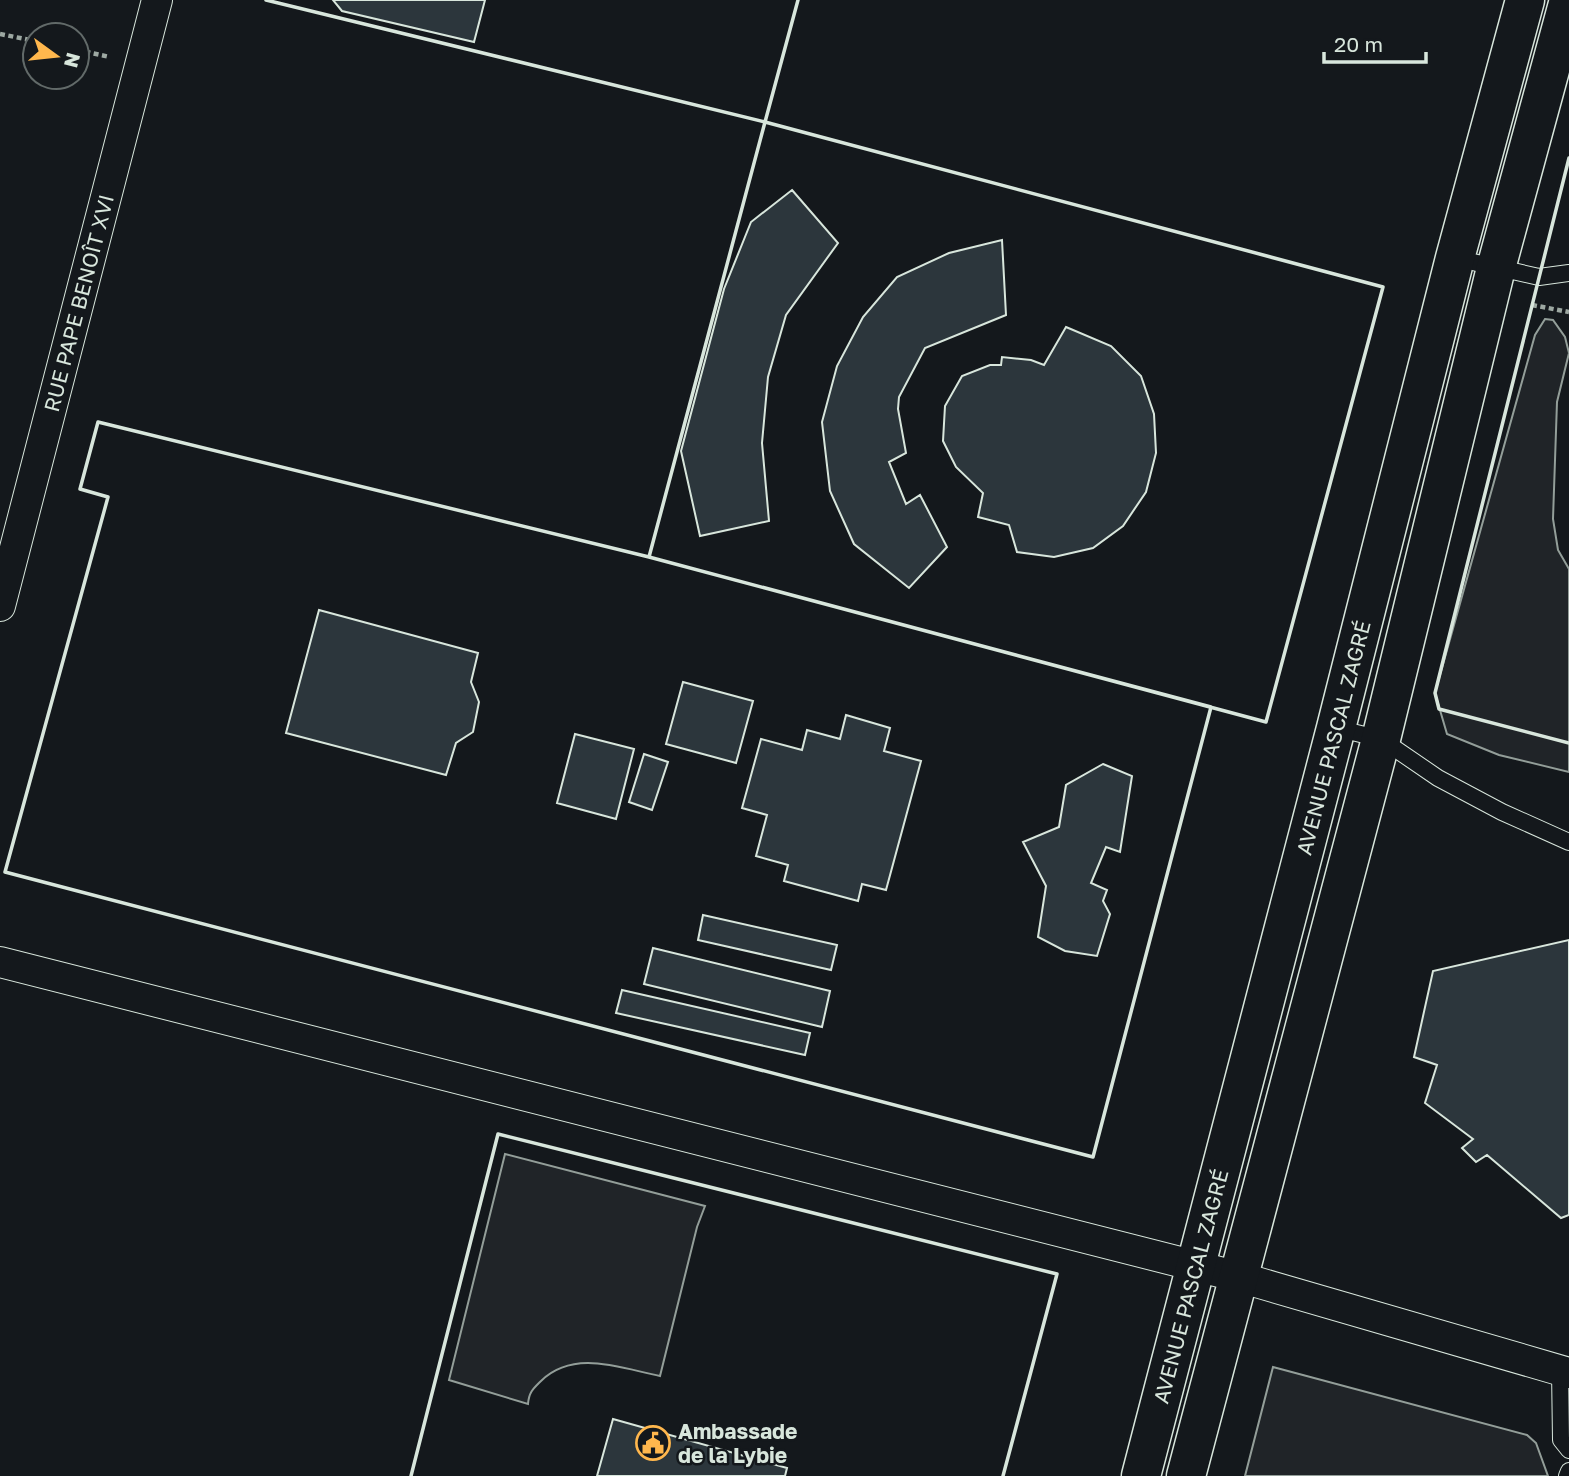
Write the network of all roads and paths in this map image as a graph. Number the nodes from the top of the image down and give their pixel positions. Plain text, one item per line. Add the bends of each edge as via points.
1 (157, 0) edge
2 (1525, 0) edge
3 (1569, 0) edge
4 (0, 34) edge
5 (21, 38) edge
6 (1455, 258) junction
7 (1496, 268) junction
8 (1569, 274) edge
9 (1532, 305) dead end
10 (1569, 312) edge
11 (0, 606) edge
12 (1336, 727) junction
13 (1381, 738) junction
14 (1569, 842) edge
15 (0, 962) edge
16 (1196, 1268) junction
17 (1239, 1277) junction
18 (1564, 1372) edge
19 (1569, 1450) edge
20 (1569, 1471) edge
21 (1141, 1476) edge
22 (1186, 1476) edge
23 (1567, 1476) edge

1 - 11 street, RUE PAPE BENOÎT XVI
2 - 6 main road, AVENUE PASCAL ZAGRÉ
3 - 7 main road, AVENUE PASCAL ZAGRÉ
4 - 5 path
6 - 7 lane
6 - 12 main road, AVENUE PASCAL ZAGRÉ
7 - 8 lane via 1539,276
7 - 13 main road, AVENUE PASCAL ZAGRÉ
9 - 10 path
12 - 13 lane
12 - 16 main road, AVENUE PASCAL ZAGRÉ
13 - 14 lane via 1438,778
13 - 17 main road, AVENUE PASCAL ZAGRÉ
15 - 16 street
16 - 17 street
16 - 21 main road, AVENUE PASCAL ZAGRÉ
17 - 18 street
17 - 22 main road, AVENUE PASCAL ZAGRÉ
18 - 19 lane via 1561,1440
20 - 23 lane

